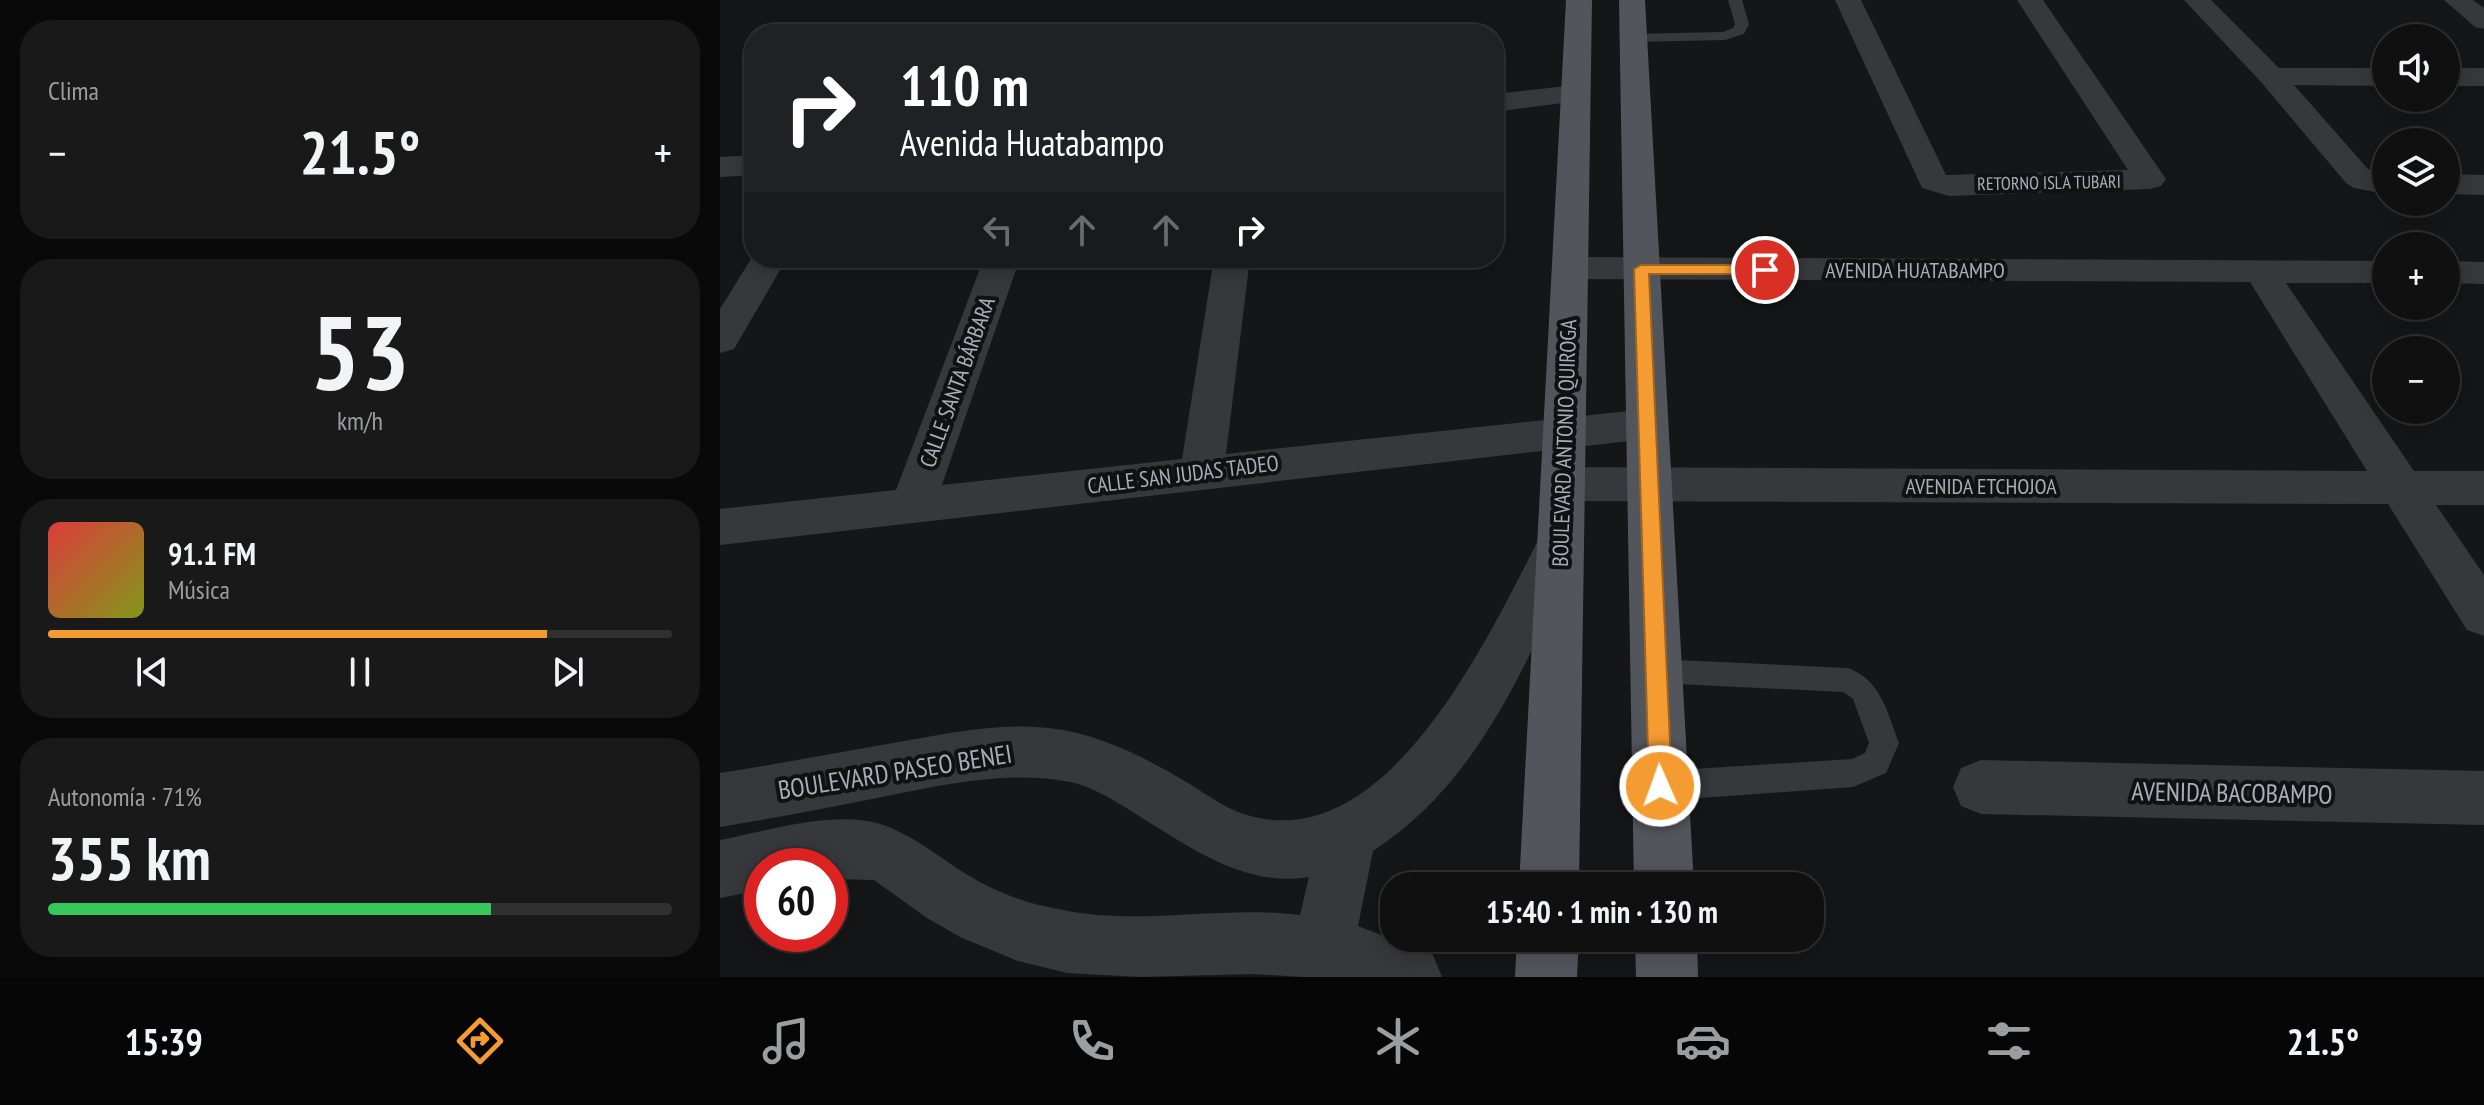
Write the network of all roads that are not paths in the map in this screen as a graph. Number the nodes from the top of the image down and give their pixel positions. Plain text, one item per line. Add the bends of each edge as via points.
1 (1579, 0) edge
2 (1735, 0) edge
3 (1848, 0) edge
4 (2030, 0) edge
5 (2197, 0) edge
6 (2457, 0) edge
7 (1633, 19) edge
8 (2484, 21) edge
9 (2271, 76) junction
10 (2372, 77) edge
11 (2460, 77) edge
12 (2484, 77) edge
13 (1576, 94) junction
14 (1504, 102) edge
15 (744, 166) edge
16 (720, 167) edge
17 (2372, 182) edge
18 (2460, 184) edge
19 (2484, 185) edge
20 (763, 268) edge
21 (998, 268) edge
22 (1231, 268) edge
23 (1570, 268) junction
24 (1641, 269) junction
25 (2261, 272) junction
26 (2372, 272) edge
27 (2460, 272) edge
28 (2484, 273) edge
29 (720, 340) edge
30 (1647, 424) junction
31 (1564, 432) junction
32 (1202, 471) junction
33 (1649, 482) junction
34 (1562, 484) junction
35 (2399, 488) junction
36 (2484, 488) edge
37 (913, 505) junction
38 (720, 527) edge
39 (1561, 540) junction
40 (2484, 615) edge
41 (1656, 671) junction
42 (1660, 786) junction
43 (1981, 787) dead end
44 (2484, 798) edge
45 (722, 805) edge
46 (1347, 836) junction
47 (720, 869) edge
48 (1549, 872) edge
49 (1663, 872) edge
50 (1547, 952) edge
51 (1666, 952) edge
52 (1322, 963) edge
53 (1411, 977) edge
54 (1546, 977) edge
55 (1667, 977) edge

1 - 13 main road, BOULEVARD ANTONIO QUIROGA
2 - 7 lane via 1742,24 1725,36
3 - 4 street, RETORNO ISLA TUBARI via 1933,181 1949,186 2150,179
5 - 9 street
6 - 8 street
7 - 24 main road
9 - 10 street
9 - 17 street via 2357,176
11 - 12 street
13 - 14 street
13 - 23 main road, BOULEVARD ANTONIO QUIROGA
15 - 16 street
18 - 19 street
20 - 29 street
21 - 37 street, CALLE SANTA BÁRBARA
22 - 32 street
23 - 24 street, AVENIDA HUATABAMPO
23 - 31 main road, BOULEVARD ANTONIO QUIROGA
24 - 25 street, AVENIDA HUATABAMPO
24 - 30 main road
25 - 26 street, AVENIDA HUATABAMPO
25 - 35 street
27 - 28 street
30 - 31 street, CALLE SAN JUDAS TADEO
30 - 33 main road
31 - 32 street, CALLE SAN JUDAS TADEO
31 - 34 main road, BOULEVARD ANTONIO QUIROGA
32 - 37 street, CALLE SAN JUDAS TADEO
33 - 34 street, AVENIDA ETCHOJOA
33 - 35 street, AVENIDA ETCHOJOA
33 - 41 main road
34 - 39 main road, BOULEVARD ANTONIO QUIROGA
35 - 36 street, AVENIDA ETCHOJOA
35 - 40 street
37 - 38 street, CALLE SAN JUDAS TADEO
39 - 46 street, BOULEVARD PASEO BENEI via 1487,690 1399,799
39 - 48 main road, BOULEVARD ANTONIO QUIROGA
41 - 42 main road
41 - 42 lane via 1848,680 1864,691 1884,743 1876,763 1853,773
42 - 49 main road
43 - 44 street, AVENIDA BACOBAMPO
45 - 46 street, BOULEVARD PASEO BENEI via 947,759 1050,753 1102,764 1227,838 1256,848 1290,851
46 - 52 street
47 - 52 street via 866,850 891,856 976,914 1028,934 1081,946 1268,945
50 - 54 main road
51 - 55 main road
52 - 53 street via 1384,964

